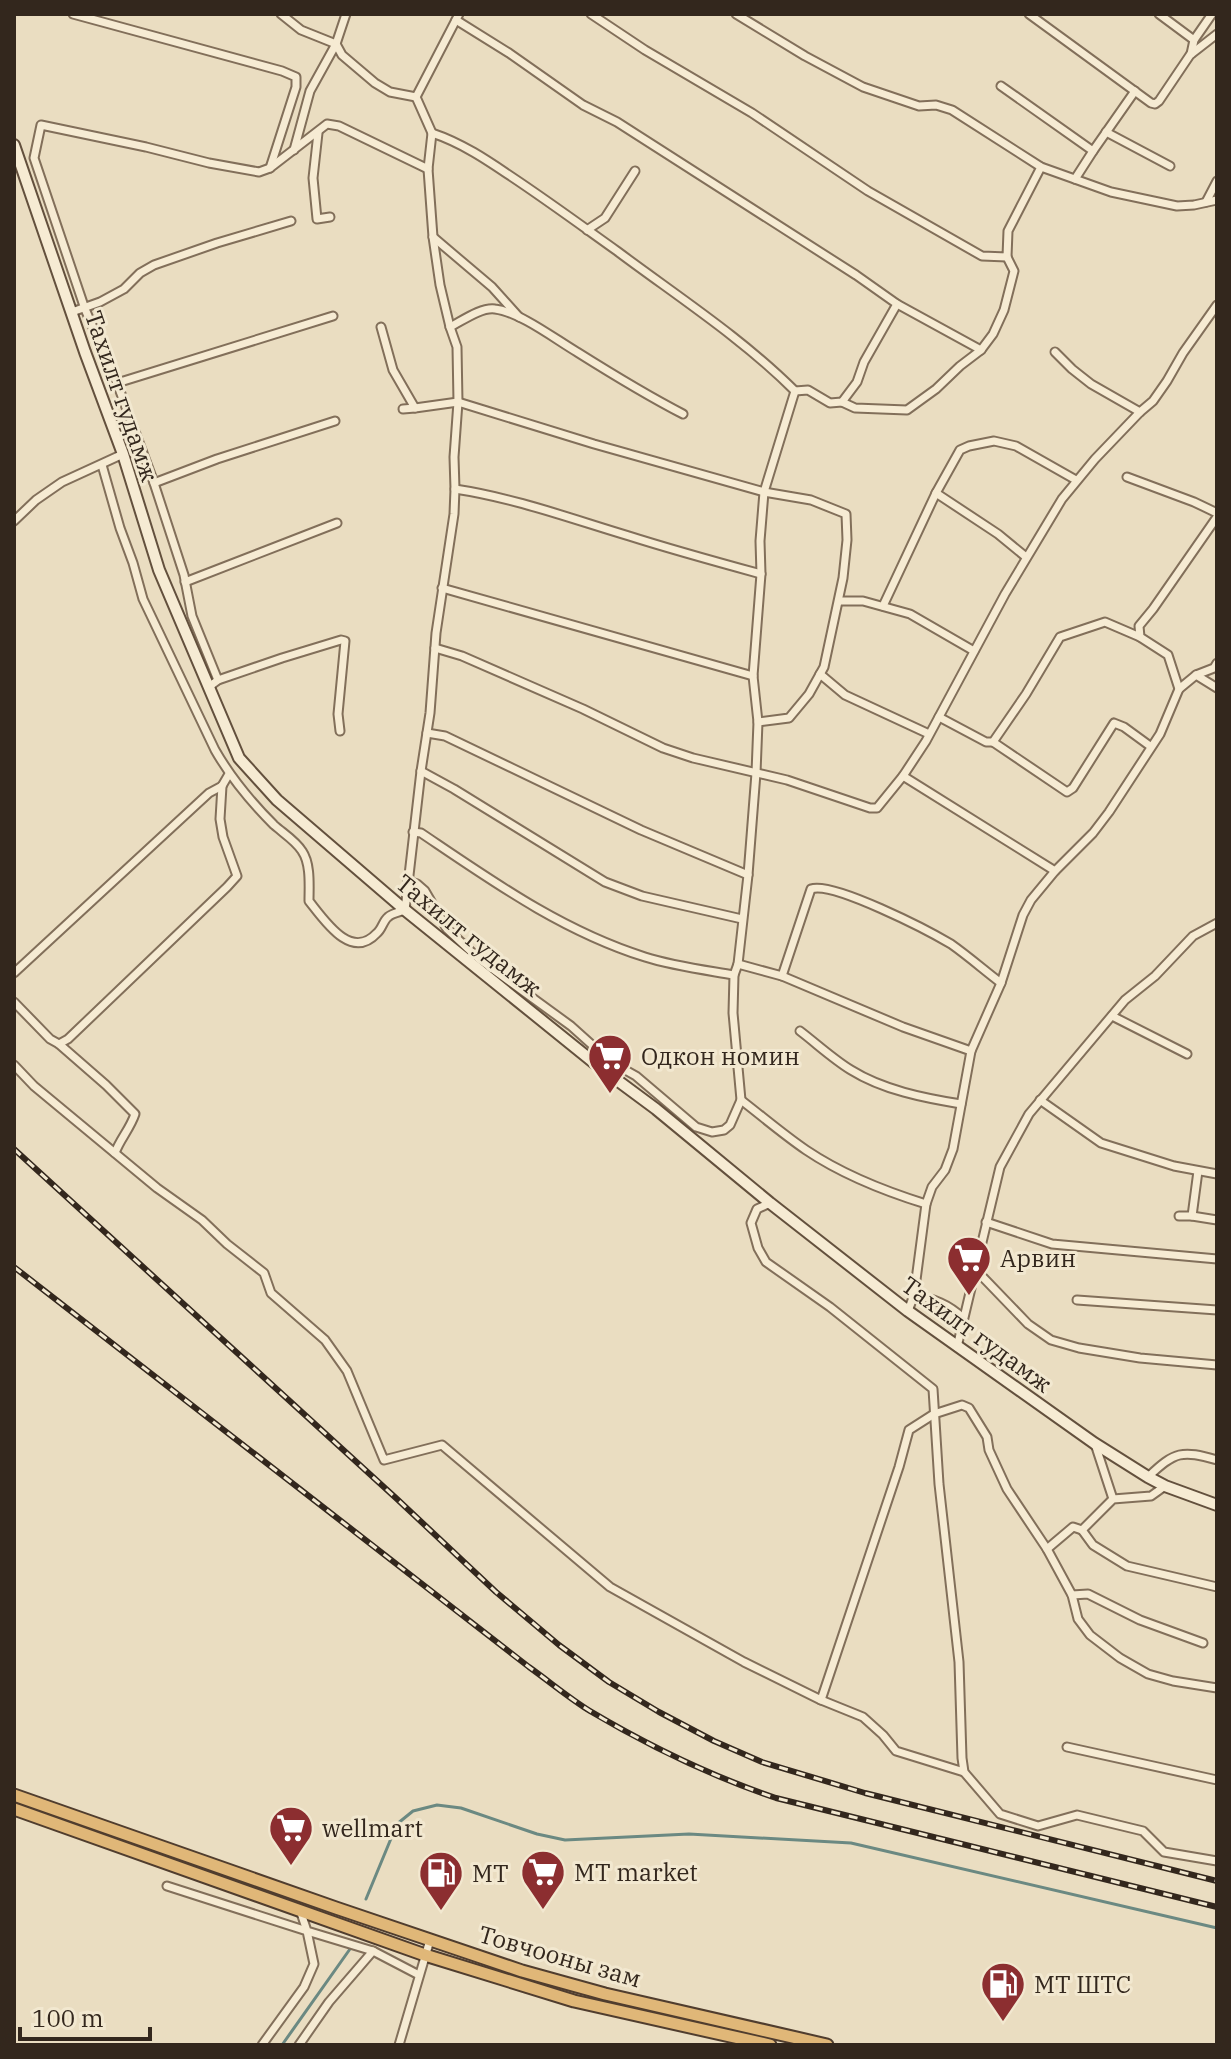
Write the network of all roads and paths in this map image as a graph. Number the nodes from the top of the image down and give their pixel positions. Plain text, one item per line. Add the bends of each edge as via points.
1 (73, 14) edge
2 (281, 14) edge
3 (346, 14) edge
4 (591, 14) edge
5 (736, 14) edge
6 (1029, 14) edge
7 (1159, 14) edge
8 (1212, 14) edge
9 (458, 17) edge
10 (1217, 34) edge
11 (1194, 40) junction
12 (336, 44) junction
13 (1190, 55) junction
14 (1001, 86) dead end
15 (1135, 91) junction
16 (416, 97) junction
17 (1106, 132) junction
18 (318, 133) junction
19 (432, 133) junction
20 (14, 145) edge
21 (294, 150) junction
22 (1093, 151) junction
23 (1170, 166) dead end
24 (1041, 167) junction
25 (270, 168) junction
26 (428, 169) junction
27 (635, 171) dead end
28 (1075, 179) junction
29 (1217, 181) edge
30 (1217, 200) edge
31 (1206, 202) junction
32 (330, 217) dead end
33 (291, 221) dead end
34 (587, 230) junction
35 (433, 237) junction
36 (1007, 257) junction
37 (897, 304) junction
38 (1217, 305) edge
39 (85, 309) junction
40 (72, 312) junction
41 (333, 316) dead end
42 (520, 318) junction
43 (381, 327) dead end
44 (450, 327) junction
45 (981, 350) junction
46 (1055, 352) dead end
47 (117, 383) junction
48 (795, 391) junction
49 (458, 402) junction
50 (842, 402) junction
51 (415, 408) junction
52 (403, 409) dead end
53 (1140, 412) junction
54 (683, 414) dead end
55 (335, 421) dead end
56 (123, 454) junction
57 (102, 465) junction
58 (1127, 477) dead end
59 (1076, 480) junction
60 (154, 483) junction
61 (455, 489) junction
62 (764, 492) junction
63 (936, 493) junction
64 (1217, 515) edge
65 (14, 521) edge
66 (337, 523) dead end
67 (1026, 557) junction
68 (761, 574) junction
69 (185, 582) junction
70 (442, 588) junction
71 (839, 601) junction
72 (883, 606) junction
73 (1140, 637) junction
74 (435, 648) junction
75 (974, 651) junction
76 (1217, 663) edge
77 (820, 674) junction
78 (1196, 675) junction
79 (753, 676) junction
80 (213, 684) junction
81 (1217, 688) edge
82 (1179, 689) junction
83 (939, 717) junction
84 (758, 722) junction
85 (340, 731) dead end
86 (427, 733) junction
87 (929, 734) junction
88 (993, 742) junction
89 (1150, 746) junction
90 (421, 771) junction
91 (756, 773) junction
92 (229, 774) junction
93 (903, 776) junction
94 (222, 786) junction
95 (413, 832) junction
96 (1055, 871) junction
97 (748, 875) junction
98 (408, 881) junction
99 (405, 910) junction
100 (742, 919) junction
101 (1217, 923) edge
102 (738, 964) junction
103 (14, 973) edge
104 (734, 975) junction
105 (782, 976) junction
106 (1001, 983) junction
107 (14, 1002) edge
108 (1112, 1016) junction
109 (800, 1031) dead end
110 (59, 1044) junction
111 (971, 1051) junction
112 (1187, 1054) dead end
113 (14, 1065) edge
114 (606, 1065) junction
115 (741, 1100) junction
116 (1040, 1100) junction
117 (961, 1104) junction
118 (682, 1123) junction
119 (115, 1153) junction
120 (1198, 1171) junction
121 (1217, 1174) edge
122 (770, 1203) junction
123 (926, 1204) junction
124 (1179, 1216) dead end
125 (1192, 1216) junction
126 (1217, 1220) edge
127 (986, 1222) junction
128 (1217, 1259) edge
129 (975, 1269) junction
130 (914, 1295) junction
131 (1077, 1300) dead end
132 (1217, 1310) edge
133 (908, 1311) junction
134 (963, 1318) junction
135 (957, 1347) junction
136 (1217, 1365) edge
137 (934, 1414) junction
138 (1094, 1443) junction
139 (1217, 1460) edge
140 (1148, 1477) junction
141 (1165, 1486) junction
142 (1113, 1499) junction
143 (1217, 1505) edge
144 (1082, 1530) junction
145 (1047, 1549) junction
146 (1217, 1587) edge
147 (1072, 1595) junction
148 (1203, 1643) dead end
149 (1217, 1688) edge
150 (821, 1700) junction
151 (1067, 1747) dead end
152 (964, 1772) junction
153 (1217, 1780) edge
154 (14, 1795) edge
155 (14, 1809) edge
156 (1217, 1861) edge
157 (167, 1886) dead end
158 (300, 1910) junction
159 (307, 1931) junction
160 (430, 1940) junction
161 (373, 1951) junction
162 (425, 1955) junction
163 (419, 1975) junction
164 (262, 2045) edge
165 (299, 2045) edge
166 (399, 2045) edge
167 (770, 2045) edge
168 (827, 2045) edge

1 - 25 street via 296,77
2 - 12 street via 301,30
3 - 12 street
4 - 36 street via 868,191 982,256
5 - 24 street via 863,87 919,106 952,110
6 - 15 street
7 - 11 street
8 - 11 street
9 - 16 street
9 - 37 street via 583,105
10 - 13 street
11 - 13 street
12 - 16 street via 375,83
12 - 21 street via 314,80
13 - 15 street via 1155,104
14 - 22 street
15 - 17 street
16 - 19 street
17 - 22 street
17 - 23 street
18 - 21 street
18 - 26 street via 327,124 339,126
18 - 32 street via 313,178 317,219
19 - 26 street
19 - 34 street via 488,161
20 - 40 main road, Тахилт гудамж
21 - 25 street
22 - 28 street
24 - 28 street
24 - 36 street via 1008,231
25 - 39 street via 259,172 209,163 41,125 34,158
26 - 35 street
27 - 34 street via 605,218
28 - 31 street via 1165,204
29 - 31 street
30 - 31 street
33 - 39 street via 154,265 124,289
34 - 48 street via 732,337
35 - 42 street
35 - 44 street
36 - 45 street via 1014,271 1004,310
37 - 45 street
37 - 50 street
38 - 53 street via 1153,401
39 - 40 street
39 - 47 street
40 - 56 main road, Тахилт гудамж
41 - 47 street
42 - 44 street via 484,310
42 - 54 street
43 - 51 street via 393,370
44 - 49 street via 457,347
45 - 50 street via 907,410 855,408
46 - 53 street via 1091,384
47 - 60 street
48 - 50 street
48 - 62 street
49 - 51 street
49 - 61 street
49 - 62 street
51 - 52 street
53 - 59 street
55 - 60 street
56 - 57 street
56 - 80 main road, Тахилт гудамж via 159,570
57 - 65 street via 62,482
57 - 92 street via 143,599
58 - 64 street
59 - 63 street via 1016,446 994,441 960,450
59 - 67 street
60 - 69 street
61 - 68 street via 535,506
61 - 70 street
62 - 68 street
62 - 71 street via 811,500 846,514
63 - 67 street
63 - 72 street
64 - 73 street via 1139,626
66 - 69 street
67 - 75 street
68 - 79 street
69 - 80 street
70 - 74 street
70 - 79 street
71 - 72 street
71 - 77 street
72 - 75 street via 910,614
73 - 82 street via 1168,655
73 - 88 street via 1105,622 1060,637
74 - 86 street
74 - 91 street via 663,748
75 - 83 street
76 - 78 street
77 - 84 street via 789,718
77 - 87 street via 845,695
78 - 81 street
78 - 82 street
79 - 84 street
80 - 85 street via 345,641
80 - 99 main road, Тахилт гудамж via 239,758 277,800
82 - 89 street
83 - 87 street
83 - 88 street
84 - 91 street
86 - 90 street
86 - 97 street via 445,736
87 - 93 street
88 - 89 street via 1067,792 1114,723
89 - 96 street via 1109,812
90 - 95 street
90 - 100 street via 605,882
91 - 93 street via 870,808 877,808
91 - 97 street
92 - 94 street
92 - 99 street via 302,850 309,901 339,935 351,943 365,942 388,916
93 - 96 street
94 - 103 street
94 - 110 street via 220,819 237,876
95 - 98 street
95 - 104 street via 585,935 647,958
96 - 106 street via 1023,915
97 - 100 street
98 - 99 street
98 - 114 street via 425,891 447,929 479,959 571,1026
99 - 114 main road, Тахилт гудамж
100 - 102 street
101 - 108 street via 1193,936
102 - 104 street
102 - 105 street
104 - 115 street
105 - 106 street via 811,889 818,887 852,896 951,945
105 - 111 street
106 - 111 street
107 - 110 street
108 - 112 street
108 - 116 street
109 - 117 street via 866,1078
110 - 119 street via 135,1114
111 - 117 street
113 - 119 street
114 - 118 main road, Тахилт гудамж
115 - 118 street via 724,1130
115 - 123 street via 839,1170
116 - 120 street via 1101,1143
116 - 127 street via 1000,1167
117 - 123 street via 953,1149
118 - 122 main road, Тахилт гудамж
119 - 150 street via 264,1273 271,1293 325,1340 347,1371 384,1460 442,1445 610,1587
120 - 121 street
120 - 125 street
122 - 133 main road, Тахилт гудамж
122 - 137 street via 757,1209 751,1223 766,1262 933,1389
123 - 130 street
124 - 125 street
125 - 126 street
127 - 128 street via 1052,1244
127 - 129 street
129 - 134 street
129 - 136 street via 1028,1324 1051,1340 1140,1358
130 - 133 street
130 - 134 street via 950,1306
131 - 132 street
133 - 135 main road, Тахилт гудамж
134 - 135 street
135 - 138 main road, Тахилт гудамж
137 - 145 street via 962,1405 969,1408 1007,1489
137 - 150 street via 909,1430
137 - 152 street via 959,1662
138 - 140 main road, Тахилт гудамж
138 - 142 street
139 - 140 street via 1183,1453
140 - 141 main road, Тахилт гудамж
141 - 142 street via 1151,1496
141 - 143 main road, Тахилт гудамж
142 - 144 street
144 - 145 street via 1073,1527
144 - 146 street via 1093,1545 1127,1566
145 - 147 street
147 - 148 street via 1088,1594
147 - 149 street via 1078,1619 1090,1635 1120,1658 1148,1674
150 - 152 street via 863,1717 896,1751
151 - 153 street
152 - 156 street via 1000,1814 1038,1826 1077,1815 1143,1831 1164,1852
154 - 160 highway, Товчооны зам
155 - 158 highway, Товчооны зам
157 - 159 street
158 - 159 street
158 - 162 highway, Товчооны зам
159 - 161 street
159 - 164 street via 314,1964 304,1987
160 - 162 street
160 - 168 highway, Товчооны зам via 575,1986
161 - 163 street
161 - 165 street
162 - 163 street
162 - 167 highway, Товчооны зам via 574,2001
163 - 166 street

